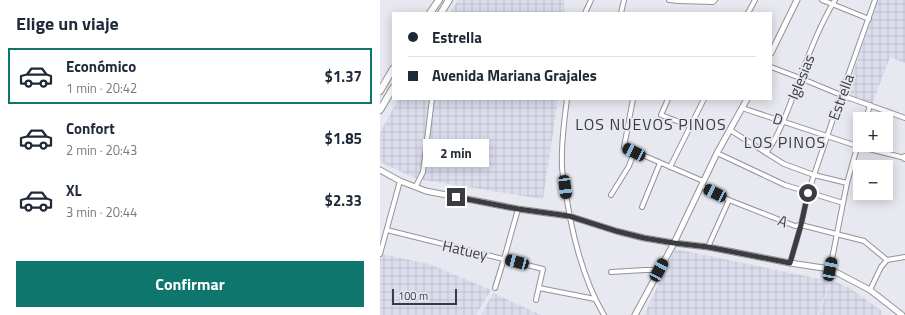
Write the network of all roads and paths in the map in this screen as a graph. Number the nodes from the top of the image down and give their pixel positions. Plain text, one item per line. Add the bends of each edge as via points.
1 (439, 0) edge
2 (449, 0) edge
3 (591, 0) edge
4 (624, 0) edge
5 (670, 0) edge
6 (715, 0) edge
7 (754, 0) edge
8 (797, 0) edge
9 (822, 0) edge
10 (835, 0) edge
11 (875, 0) edge
12 (832, 5) junction
13 (431, 12) edge
14 (442, 12) edge
15 (586, 12) edge
16 (621, 12) edge
17 (748, 12) edge
18 (869, 19) junction
19 (772, 51) edge
20 (772, 67) edge
21 (392, 71) edge
22 (800, 78) junction
23 (392, 90) edge
24 (380, 91) edge
25 (841, 95) junction
26 (432, 100) edge
27 (567, 100) edge
28 (631, 100) edge
29 (668, 100) edge
30 (703, 100) edge
31 (746, 100) edge
32 (870, 105) junction
33 (742, 108) junction
34 (380, 110) edge
35 (868, 112) edge
36 (905, 118) edge
37 (784, 120) junction
38 (690, 126) junction
39 (730, 130) junction
40 (827, 136) junction
41 (853, 145) edge
42 (634, 152) junction
43 (855, 152) edge
44 (881, 152) edge
45 (717, 153) junction
46 (766, 153) junction
47 (905, 158) edge
48 (660, 163) junction
49 (670, 167) junction
50 (380, 170) edge
51 (814, 175) junction
52 (400, 181) junction
53 (847, 183) junction
54 (702, 184) junction
55 (416, 186) junction
56 (808, 193) junction
57 (611, 195) dead end
58 (729, 200) junction
59 (843, 203) junction
60 (642, 207) dead end
61 (518, 209) junction
62 (569, 216) junction
63 (801, 225) junction
64 (387, 230) junction
65 (837, 235) junction
66 (674, 243) junction
67 (708, 247) junction
68 (380, 254) edge
69 (905, 257) edge
70 (504, 259) junction
71 (887, 260) junction
72 (790, 263) junction
73 (830, 269) junction
74 (659, 270) junction
75 (611, 272) dead end
76 (495, 288) dead end
77 (539, 288) junction
78 (870, 290) junction
79 (536, 300) dead end
80 (595, 300) junction
81 (604, 315) edge
82 (635, 315) edge
83 (902, 315) edge

1 - 13 main road
2 - 14 main road
3 - 15 street
4 - 16 street
5 - 6 street
7 - 17 street
8 - 19 street
9 - 12 street
10 - 12 street, Iglesias
11 - 18 street, Estrella
12 - 18 street
12 - 22 street, Iglesias via 824,18
18 - 25 street, Estrella
20 - 22 street
21 - 24 main road
22 - 25 street
22 - 37 street, Iglesias
23 - 34 main road
25 - 32 street
25 - 40 street, Estrella
26 - 55 street via 423,172
27 - 62 street via 562,167
28 - 42 street via 624,147
29 - 38 street via 661,115
30 - 38 street
31 - 33 street
32 - 35 street
32 - 36 street
33 - 37 street, D
33 - 39 street
37 - 40 street, D
37 - 46 street, Iglesias via 774,143
38 - 49 street
39 - 45 street
39 - 46 street
40 - 41 street, D
40 - 51 street, Estrella
42 - 48 street, A
42 - 57 street via 629,166
43 - 53 street
44 - 47 street, D
45 - 54 street
45 - 56 street
46 - 51 street via 784,164
48 - 49 street, A
48 - 60 street
49 - 54 street, A
50 - 52 street
51 - 53 street
51 - 56 street, Estrella
52 - 55 street
52 - 64 street
53 - 59 street
54 - 58 street, A
54 - 66 street
55 - 61 street via 426,191
56 - 59 street
56 - 63 street, Estrella
58 - 63 street, A via 795,226
58 - 67 street
59 - 65 street
61 - 62 street
61 - 70 street
62 - 66 street via 616,231
62 - 80 street
63 - 65 street, A
63 - 72 street, Estrella
64 - 68 street
64 - 70 street, Hatuey
65 - 71 street, A via 864,241
65 - 73 street
66 - 67 street
66 - 74 street
67 - 72 street
69 - 71 street
70 - 76 street
70 - 77 street, Hatuey via 543,269
71 - 78 street
72 - 73 street
73 - 78 street
74 - 75 street
74 - 82 street
77 - 79 street
77 - 80 street
78 - 83 street
80 - 81 street

